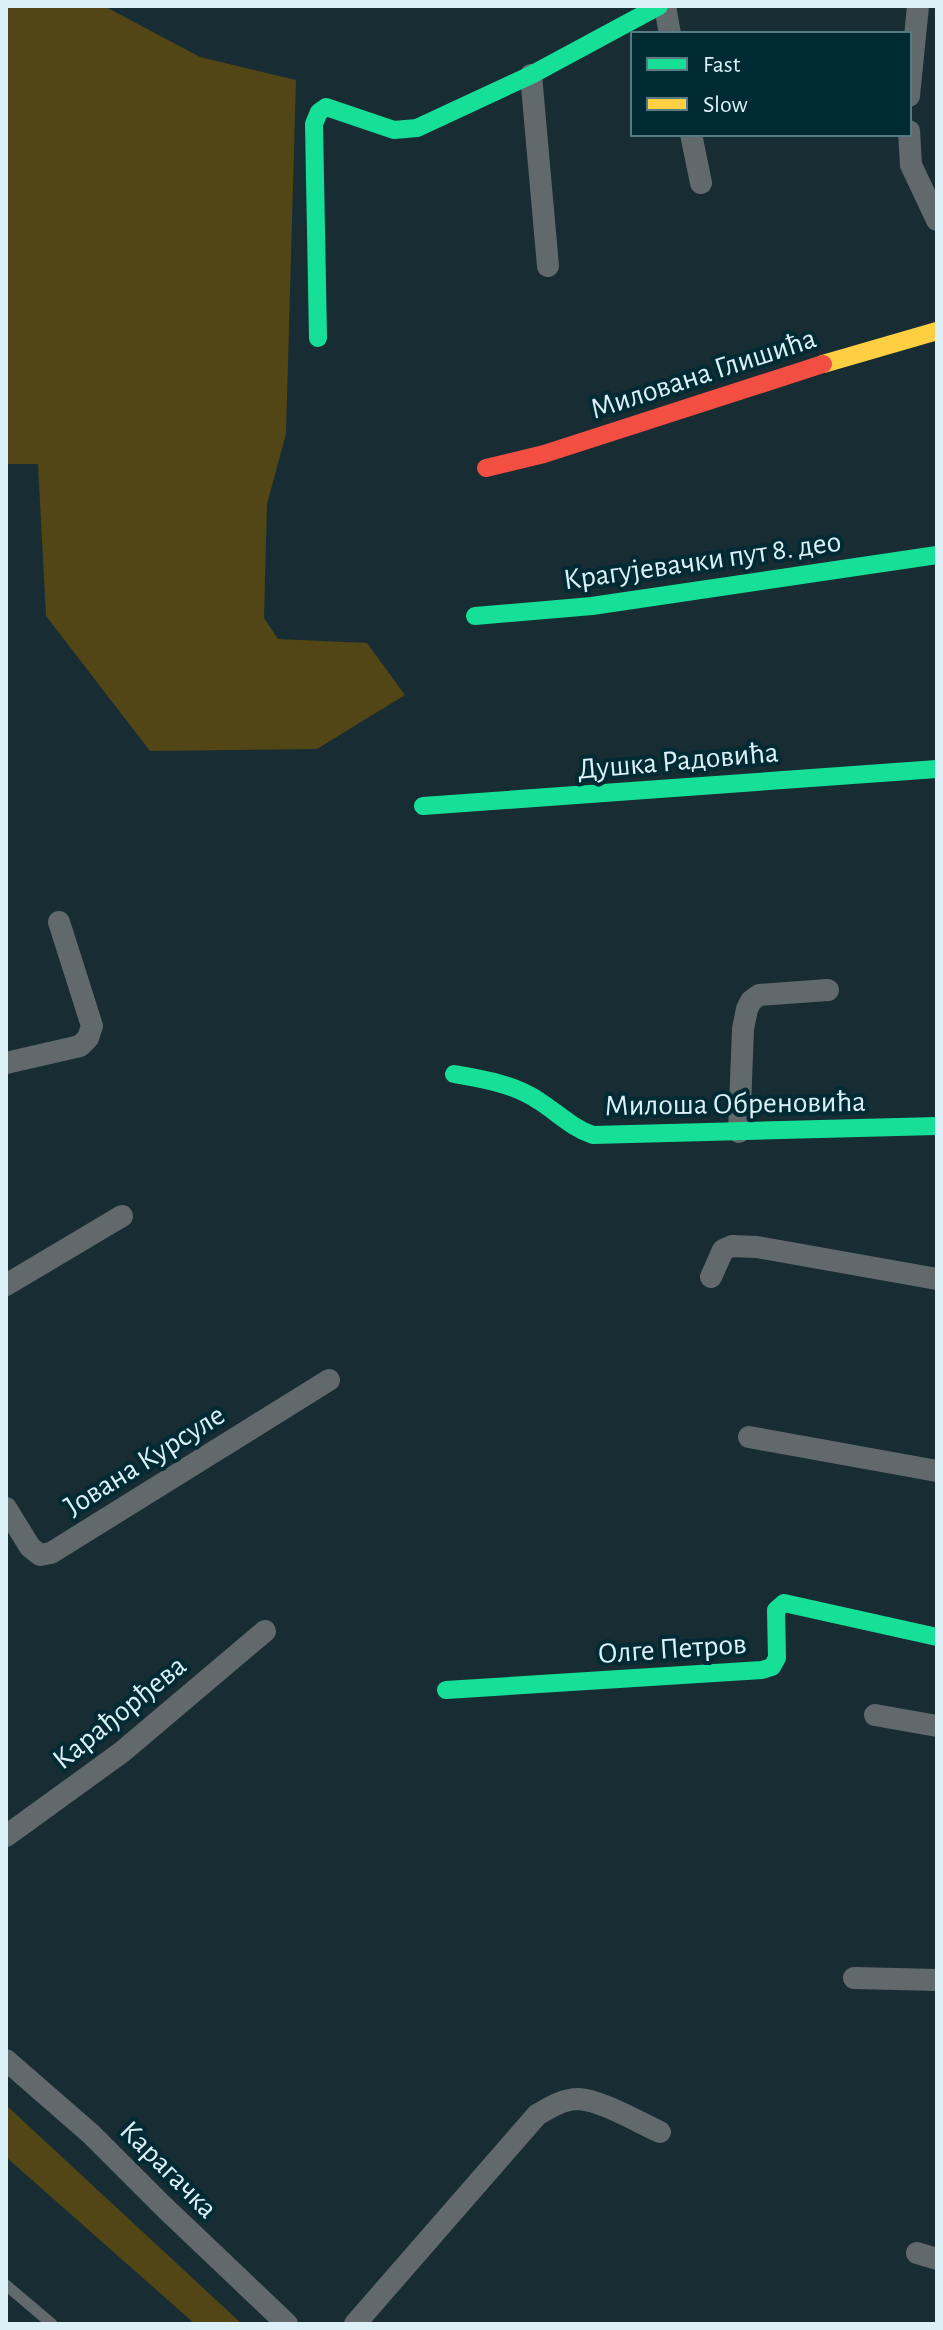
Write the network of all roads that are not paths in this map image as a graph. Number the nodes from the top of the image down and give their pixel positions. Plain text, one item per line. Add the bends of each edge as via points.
1 (662, 6) edge
2 (918, 6) edge
3 (669, 32) edge
4 (531, 75) junction
5 (911, 76) edge
6 (691, 136) edge
7 (909, 136) edge
8 (701, 183) dead end
9 (937, 220) edge
10 (548, 266) dead end
11 (937, 331) edge
12 (318, 338) dead end
13 (486, 468) dead end
14 (937, 555) edge
15 (475, 616) dead end
16 (937, 769) edge
17 (423, 806) dead end
18 (59, 922) dead end
19 (828, 990) dead end
20 (6, 1063) edge
21 (454, 1074) dead end
22 (937, 1126) edge
23 (739, 1132) junction
24 (122, 1216) dead end
25 (711, 1277) dead end
26 (937, 1279) edge
27 (6, 1285) edge
28 (329, 1380) dead end
29 (749, 1437) dead end
30 (937, 1471) edge
31 (6, 1508) edge
32 (265, 1631) dead end
33 (937, 1637) edge
34 (446, 1690) dead end
35 (875, 1715) dead end
36 (937, 1726) edge
37 (6, 1836) edge
38 (854, 1978) dead end
39 (937, 1980) edge
40 (6, 2060) edge
41 (660, 2132) dead end
42 (6, 2285) edge
43 (52, 2324) edge
44 (287, 2324) edge
45 (355, 2324) edge

1 - 3 street
1 - 4 street
2 - 5 street
4 - 10 street
4 - 12 street via 442,118 402,131 326,107 319,112 314,124
6 - 8 street
7 - 9 street via 911,165
11 - 13 street, Милована Глишића
14 - 15 street, Крагујевачки пут 8. део via 592,606
16 - 17 street, Душка Радовића
18 - 20 street via 92,1026 88,1038 80,1046
19 - 23 street via 759,995 751,1001 743,1029
21 - 23 street, Милоша Обреновића via 506,1084 585,1133
22 - 23 street, Милоша Обреновића
24 - 27 street
25 - 26 street via 723,1250 732,1246
28 - 31 street, Јована Курсуле via 45,1555 30,1547
29 - 30 street
32 - 37 street, Карађорђева via 122,1752
33 - 34 street, Олге Петров via 784,1603 776,1610 777,1658 762,1670
35 - 36 street
38 - 39 street
40 - 44 street, Карагачка via 91,2134
41 - 45 street via 579,2099 537,2115
42 - 43 lane

